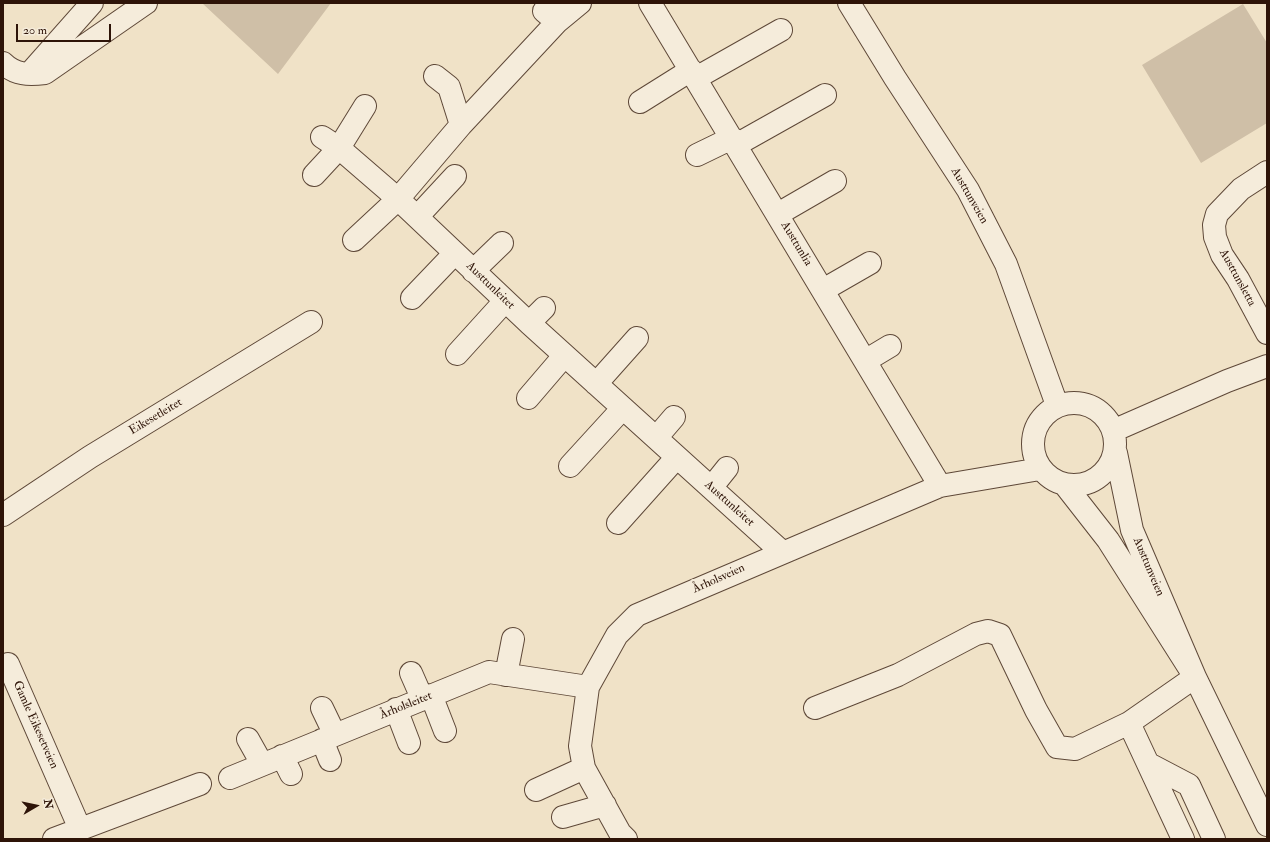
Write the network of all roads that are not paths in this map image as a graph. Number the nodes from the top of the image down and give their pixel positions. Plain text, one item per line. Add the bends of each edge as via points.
1 (92, 3) edge
2 (146, 3) edge
3 (580, 3) edge
4 (850, 3) edge
5 (656, 5) edge
6 (554, 13) edge
7 (781, 30) dead end
8 (3, 63) edge
9 (693, 74) junction
10 (28, 76) junction
11 (435, 76) dead end
12 (825, 95) dead end
13 (640, 102) dead end
14 (365, 106) dead end
15 (461, 125) junction
16 (734, 141) junction
17 (331, 142) junction
18 (698, 155) dead end
19 (1267, 172) edge
20 (314, 175) dead end
21 (455, 176) dead end
22 (835, 181) dead end
23 (398, 199) junction
24 (778, 214) junction
25 (417, 217) junction
26 (354, 240) dead end
27 (502, 243) dead end
28 (455, 253) junction
29 (870, 263) dead end
30 (473, 271) junction
31 (823, 290) junction
32 (412, 298) dead end
33 (505, 301) junction
34 (544, 308) dead end
35 (311, 322) dead end
36 (529, 323) junction
37 (1267, 333) edge
38 (637, 338) dead end
39 (890, 346) dead end
40 (457, 354) dead end
41 (564, 356) junction
42 (865, 361) junction
43 (1267, 366) edge
44 (596, 384) junction
45 (528, 398) dead end
46 (1057, 405) junction
47 (623, 408) junction
48 (674, 417) dead end
49 (1115, 430) junction
50 (656, 438) junction
51 (1116, 453) junction
52 (677, 457) junction
53 (570, 466) dead end
54 (727, 468) dead end
55 (1040, 469) junction
56 (1066, 485) junction
57 (940, 486) junction
58 (711, 488) junction
59 (3, 515) edge
60 (618, 523) dead end
61 (782, 552) junction
62 (513, 639) dead end
63 (8, 664) dead end
64 (411, 673) dead end
65 (506, 675) junction
66 (1195, 677) junction
67 (588, 687) junction
68 (427, 697) junction
69 (322, 708) dead end
70 (815, 708) dead end
71 (396, 709) junction
72 (1129, 724) junction
73 (445, 731) dead end
74 (328, 737) junction
75 (248, 739) dead end
76 (409, 743) dead end
77 (330, 760) dead end
78 (262, 764) junction
79 (1149, 764) junction
80 (584, 768) junction
81 (230, 778) dead end
82 (200, 784) dead end
83 (536, 790) dead end
84 (605, 805) junction
85 (563, 817) dead end
86 (1267, 825) edge
87 (80, 829) junction
88 (54, 839) edge
89 (626, 839) edge
90 (1183, 839) edge
91 (1214, 839) edge

1 - 10 street
2 - 10 street via 45,73
3 - 6 street
4 - 46 street, Austtunveien via 968,190 1006,264
5 - 9 street, Austtunlia
6 - 15 street
7 - 9 street
8 - 10 street via 8,68
9 - 13 street
9 - 16 street, Austtunlia
11 - 15 street via 449,87
12 - 16 street
14 - 17 street
15 - 23 street
16 - 18 street
16 - 24 street, Austtunlia
17 - 20 street
17 - 23 street, Austtunleitet
19 - 37 street, Austtunsletta via 1241,189 1217,214 1214,225 1215,237 1222,255
21 - 25 street
22 - 24 street
23 - 25 street, Austtunleitet
23 - 26 street
24 - 31 street, Austtunlia
25 - 28 street, Austtunleitet
27 - 30 street
28 - 30 street, Austtunleitet
28 - 32 street
29 - 31 street
30 - 33 street, Austtunleitet
31 - 42 street, Austtunlia
33 - 36 street, Austtunleitet
33 - 40 street
34 - 36 street
35 - 59 street, Eikesetleitet via 90,457
36 - 41 street, Austtunleitet
38 - 44 street
39 - 42 street
41 - 44 street, Austtunleitet
41 - 45 street
42 - 57 street, Austtunlia
43 - 49 street
44 - 47 street, Austtunleitet
46 - 49 street via 1080,402 1102,411
46 - 55 street via 1038,422 1032,446
47 - 50 street, Austtunleitet
47 - 53 street
48 - 50 street
49 - 51 street
50 - 52 street, Austtunleitet
51 - 56 street via 1106,472 1100,476 1087,484
51 - 66 street, Austtunveien via 1132,530
52 - 58 street, Austtunleitet
52 - 60 street
54 - 58 street
55 - 56 street via 1051,479
55 - 57 street, Årholsveien
56 - 66 street, Austtunveien via 1108,540
57 - 61 street, Årholsveien
58 - 61 street, Austtunleitet
61 - 67 street, Årholsveien via 637,615 617,635
62 - 65 street
63 - 87 street, Gamle Eikesetveien
64 - 68 street
65 - 67 street, Årholsleitet
65 - 68 street, Årholsleitet via 489,672
66 - 72 street
66 - 86 street, Austtunveien
67 - 80 street, Årholsveien via 580,746
68 - 71 street, Årholsleitet
68 - 73 street
69 - 74 street
70 - 72 street via 898,675 976,634 988,631 1000,635 1057,747 1074,749
71 - 74 street, Årholsleitet
71 - 76 street
72 - 79 street
74 - 77 street
74 - 78 street, Årholsleitet via 287,765
75 - 78 street
78 - 81 street, Årholsleitet
79 - 90 street
79 - 91 street via 1189,784
80 - 83 street
80 - 84 street, Årholsveien
82 - 87 street
84 - 85 street
84 - 89 street, Årholsveien
87 - 88 street

